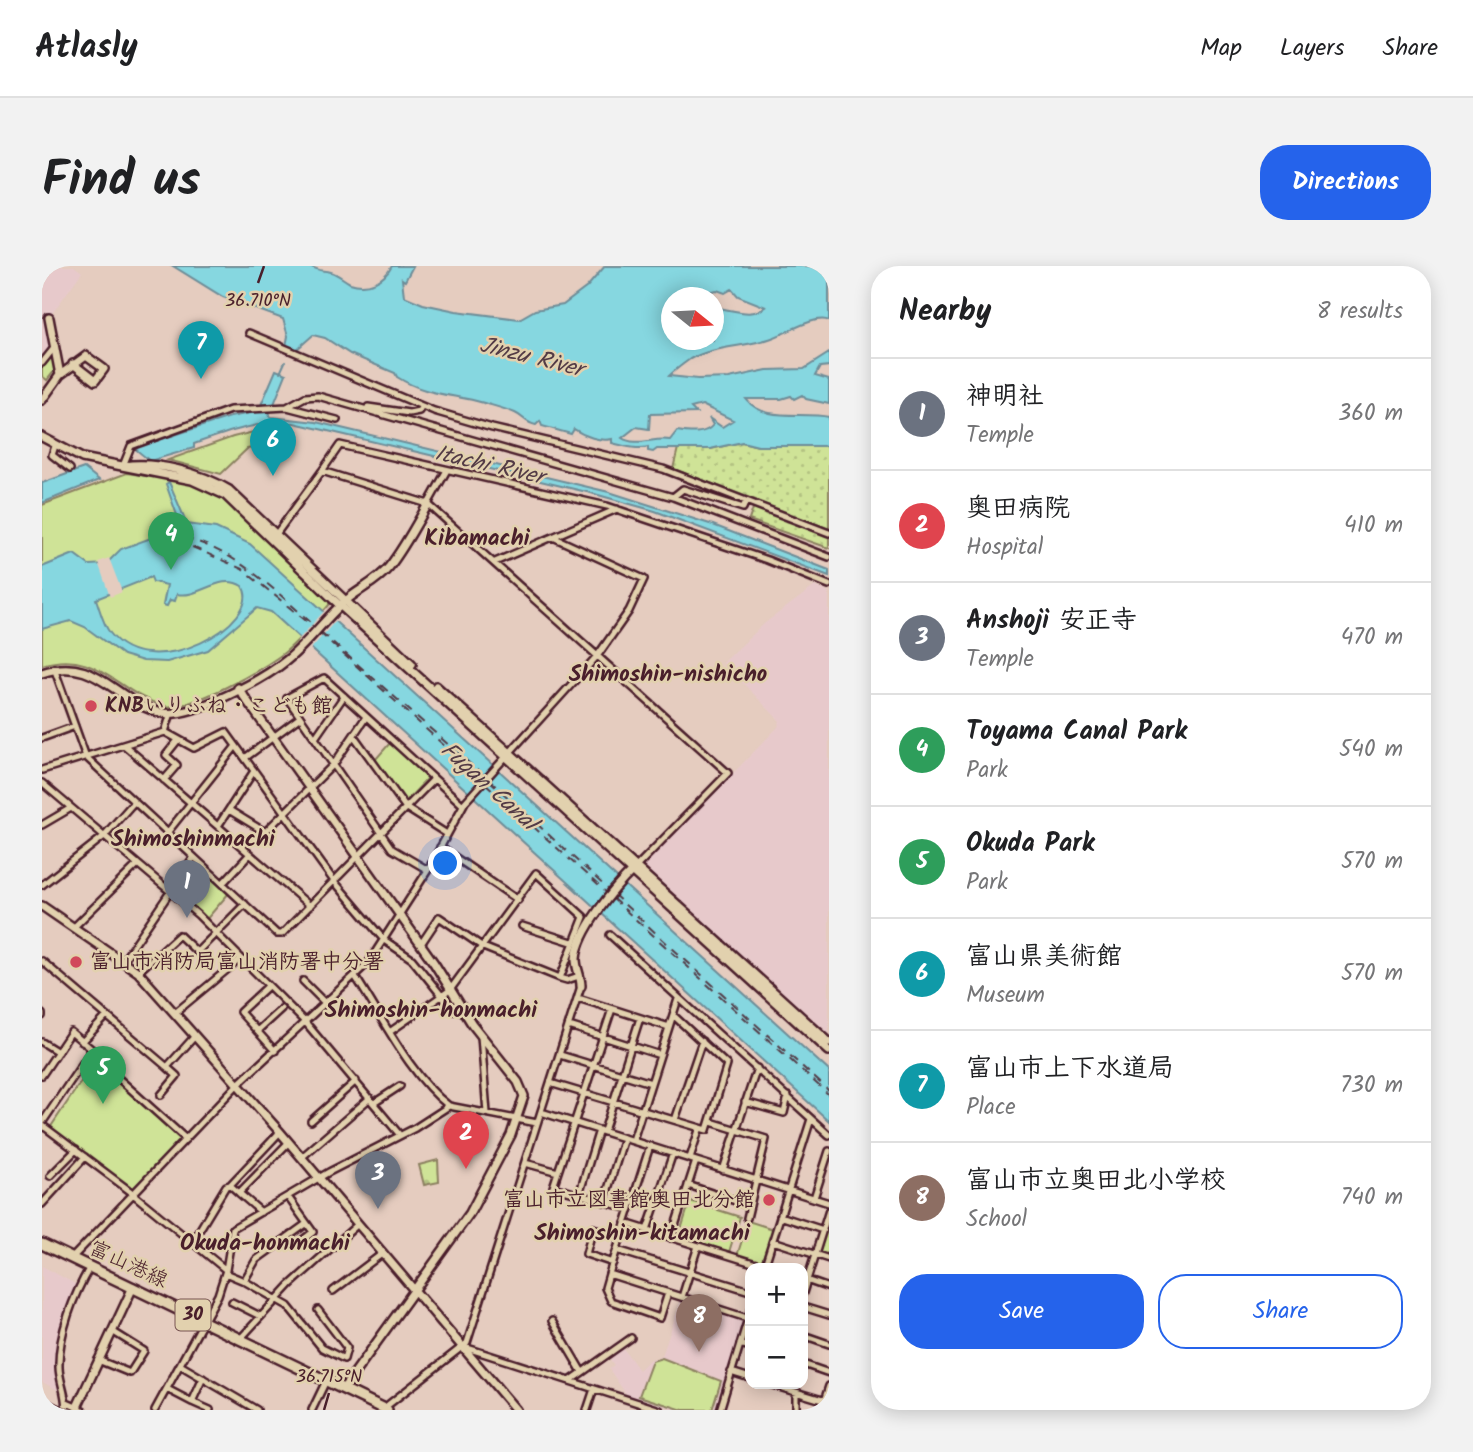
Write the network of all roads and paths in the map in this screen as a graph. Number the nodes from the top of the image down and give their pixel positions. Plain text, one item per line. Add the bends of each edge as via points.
1 (46, 266) edge
2 (42, 271) edge
3 (49, 318) dead end
4 (249, 333) dead end
5 (54, 348) junction
6 (42, 363) edge
7 (73, 364) dead end
8 (60, 375) junction
9 (42, 400) edge
10 (286, 407) junction
11 (364, 407) junction
12 (421, 407) junction
13 (337, 419) dead end
14 (42, 437) edge
15 (55, 446) junction
16 (119, 465) junction
17 (70, 469) dead end
18 (447, 470) junction
19 (322, 471) junction
20 (673, 497) junction
21 (746, 500) junction
22 (428, 504) junction
23 (618, 509) junction
24 (829, 533) edge
25 (275, 537) junction
26 (554, 537) junction
27 (829, 556) edge
28 (495, 562) junction
29 (829, 585) edge
30 (343, 603) junction
31 (598, 655) junction
32 (54, 668) junction
33 (42, 673) edge
34 (238, 688) junction
35 (344, 696) junction
36 (171, 713) junction
37 (366, 717) junction
38 (299, 718) junction
39 (75, 726) junction
40 (165, 732) junction
41 (354, 736) junction
42 (42, 738) edge
43 (272, 738) junction
44 (315, 738) junction
45 (178, 740) junction
46 (124, 745) junction
47 (236, 746) junction
48 (86, 757) junction
49 (504, 757) junction
50 (245, 758) junction
51 (334, 764) junction
52 (42, 770) edge
53 (254, 771) junction
54 (434, 779) junction
55 (164, 780) junction
56 (42, 783) edge
57 (309, 790) junction
58 (134, 802) junction
59 (192, 804) junction
60 (463, 805) junction
61 (71, 808) junction
62 (406, 808) junction
63 (229, 810) junction
64 (285, 814) junction
65 (44, 822) edge
66 (218, 826) junction
67 (382, 832) junction
68 (167, 833) junction
69 (447, 834) junction
70 (103, 836) junction
71 (440, 847) junction
72 (250, 854) junction
73 (194, 857) junction
74 (358, 858) junction
75 (136, 866) junction
76 (428, 870) junction
77 (632, 871) junction
78 (334, 881) junction
79 (223, 883) junction
80 (42, 885) edge
81 (168, 893) junction
82 (518, 900) junction
83 (245, 904) junction
84 (42, 906) edge
85 (310, 906) junction
86 (400, 916) junction
87 (522, 926) dead end
88 (73, 928) junction
89 (214, 935) junction
90 (610, 935) dead end
91 (384, 940) junction
92 (572, 942) junction
93 (421, 944) junction
94 (483, 947) junction
95 (240, 959) junction
96 (42, 961) edge
97 (123, 961) junction
98 (138, 972) junction
99 (355, 976) junction
100 (579, 976) junction
101 (560, 978) junction
102 (303, 981) dead end
103 (268, 986) junction
104 (581, 986) joint
105 (450, 990) junction
106 (443, 998) junction
107 (578, 998) junction
108 (678, 999) junction
109 (326, 1004) junction
110 (281, 1009) dead end
111 (612, 1009) junction
112 (462, 1010) junction
113 (175, 1013) junction
114 (673, 1015) junction
115 (107, 1016) junction
116 (640, 1017) junction
117 (306, 1023) junction
118 (569, 1026) junction
119 (669, 1027) junction
120 (257, 1031) junction
121 (391, 1031) junction
122 (195, 1036) junction
123 (481, 1036) junction
124 (603, 1037) junction
125 (702, 1041) junction
126 (42, 1042) edge
127 (82, 1042) junction
128 (829, 1042) edge
129 (631, 1046) junction
130 (91, 1051) junction
131 (275, 1051) junction
132 (829, 1051) edge
133 (58, 1052) junction
134 (560, 1055) junction
135 (660, 1055) junction
136 (593, 1065) junction
137 (167, 1067) junction
138 (757, 1068) junction
139 (622, 1074) junction
140 (42, 1075) edge
141 (356, 1081) junction
142 (550, 1083) junction
143 (651, 1083) junction
144 (239, 1084) junction
145 (400, 1086) dead end
146 (584, 1094) junction
147 (161, 1095) dead end
148 (788, 1096) junction
149 (372, 1101) junction
150 (746, 1102) junction
151 (613, 1103) junction
152 (449, 1106) junction
153 (541, 1112) junction
154 (642, 1112) junction
155 (487, 1113) junction
156 (518, 1119) junction
157 (811, 1119) junction
158 (675, 1120) junction
159 (311, 1121) dead end
160 (575, 1122) junction
161 (710, 1122) junction
162 (537, 1123) junction
163 (42, 1124) edge
164 (737, 1129) junction
165 (699, 1130) junction
166 (602, 1131) junction
167 (280, 1132) junction
168 (399, 1134) junction
169 (829, 1135) edge
170 (624, 1138) junction
171 (186, 1139) junction
172 (633, 1140) junction
173 (289, 1142) junction
174 (650, 1146) junction
175 (76, 1150) junction
176 (829, 1151) edge
177 (673, 1153) junction
178 (85, 1157) junction
179 (302, 1157) junction
180 (693, 1159) junction
181 (525, 1163) junction
182 (723, 1170) junction
183 (558, 1172) junction
184 (50, 1176) dead end
185 (320, 1179) junction
186 (755, 1180) junction
187 (230, 1185) junction
188 (688, 1185) junction
189 (788, 1190) junction
190 (239, 1193) junction
191 (134, 1194) junction
192 (579, 1195) junction
193 (288, 1197) junction
194 (814, 1198) junction
195 (604, 1202) junction
196 (829, 1203) edge
197 (42, 1204) edge
198 (750, 1206) junction
199 (629, 1209) junction
200 (829, 1210) edge
201 (261, 1212) junction
202 (780, 1216) junction
203 (747, 1218) dead end
204 (625, 1223) junction
205 (306, 1224) junction
206 (358, 1224) junction
207 (647, 1230) junction
208 (823, 1230) junction
209 (621, 1236) junction
210 (671, 1238) junction
211 (773, 1241) junction
212 (299, 1243) dead end
213 (42, 1244) edge
214 (191, 1244) junction
215 (698, 1246) junction
216 (617, 1250) junction
217 (384, 1253) junction
218 (815, 1254) junction
219 (72, 1258) junction
220 (829, 1259) edge
221 (613, 1263) junction
222 (751, 1263) edge
223 (767, 1263) edge
224 (90, 1266) junction
225 (226, 1271) junction
226 (690, 1272) junction
227 (808, 1272) edge
228 (609, 1274) junction
229 (244, 1281) junction
230 (808, 1281) edge
231 (133, 1287) junction
232 (829, 1288) edge
233 (415, 1289) junction
234 (745, 1289) edge
235 (333, 1292) dead end
236 (668, 1293) junction
237 (682, 1297) junction
238 (277, 1298) junction
239 (232, 1302) dead end
240 (808, 1309) edge
241 (318, 1310) dead end
242 (745, 1315) edge
243 (829, 1315) edge
244 (260, 1316) junction
245 (205, 1321) junction
246 (552, 1321) dead end
247 (746, 1326) edge
248 (112, 1332) junction
249 (808, 1337) edge
250 (241, 1338) junction
251 (631, 1338) dead end
252 (740, 1344) junction
253 (829, 1344) edge
254 (745, 1346) edge
255 (464, 1347) junction
256 (99, 1360) junction
257 (180, 1365) junction
258 (808, 1366) edge
259 (582, 1372) junction
260 (731, 1372) junction
261 (829, 1373) edge
262 (745, 1376) edge
263 (203, 1378) junction
264 (327, 1381) junction
265 (570, 1381) junction
266 (829, 1387) edge
267 (167, 1389) junction
268 (343, 1389) junction
269 (594, 1389) junction
270 (787, 1389) edge
271 (796, 1392) junction
272 (192, 1402) junction
273 (827, 1402) edge
274 (67, 1403) junction
275 (370, 1406) edge
276 (42, 1408) edge
277 (80, 1408) edge
278 (156, 1408) edge
279 (386, 1409) edge
280 (47, 1410) edge
281 (65, 1410) edge
282 (165, 1410) edge
283 (210, 1410) edge
284 (257, 1410) edge
285 (312, 1410) edge
286 (516, 1410) edge
287 (587, 1410) edge
288 (660, 1410) edge
289 (720, 1410) edge
290 (796, 1410) edge

1 - 2 main road
3 - 5 street
4 - 12 street
5 - 6 street
5 - 8 street
7 - 8 street
8 - 9 street
10 - 11 street via 312,395
10 - 13 street
10 - 16 street via 214,415 131,446
11 - 12 street via 410,413
11 - 20 street
12 - 21 street via 663,469
14 - 15 street
15 - 16 street via 82,458
15 - 17 street via 52,455
16 - 25 street via 183,472 218,483 237,496
18 - 19 street via 340,445
18 - 22 street
18 - 23 street
19 - 22 street
19 - 25 street
20 - 21 street via 682,488 743,508
20 - 27 street
21 - 24 street
22 - 28 street
22 - 30 street via 390,566
23 - 26 street
23 - 29 street
25 - 30 street
26 - 28 street
26 - 31 street via 644,579 629,611
28 - 31 street
30 - 34 street via 281,665
30 - 49 street
31 - 49 street
31 - 77 street via 727,773
32 - 33 street
32 - 36 street via 84,670 147,708
32 - 39 street
34 - 36 street via 187,713
34 - 43 street
35 - 37 street
35 - 38 street via 324,678 287,698
35 - 44 street
36 - 40 street
37 - 41 street
37 - 54 street
38 - 43 street
38 - 44 street
39 - 42 street
39 - 48 street
40 - 45 street
40 - 46 street
41 - 51 street
41 - 62 street
43 - 50 street
43 - 57 street
44 - 51 street
45 - 47 street via 194,748 226,732
45 - 55 street via 166,755 177,765
46 - 48 street
46 - 55 street
47 - 50 street
47 - 59 street
48 - 52 street
48 - 58 street
49 - 60 street
49 - 77 street
50 - 53 street
51 - 57 street
51 - 67 street
53 - 63 street
53 - 64 street
54 - 60 street
54 - 62 street
55 - 59 street
56 - 61 street
57 - 64 street
57 - 74 street
58 - 68 street
58 - 70 street
59 - 66 street
59 - 68 street
60 - 69 street
61 - 65 street
61 - 70 street
62 - 67 street
62 - 69 street
63 - 64 street via 265,832
63 - 66 street
64 - 78 street
66 - 72 street
67 - 74 street
67 - 76 street via 392,849
68 - 73 street
69 - 71 street
70 - 75 street
70 - 80 street
71 - 76 street
71 - 82 street
72 - 79 street
72 - 85 street
73 - 79 street
73 - 81 street
74 - 78 street
74 - 86 street
75 - 81 street
75 - 88 street
76 - 86 street
77 - 100 street via 591,923 576,956
77 - 128 street
77 - 132 street
78 - 85 street
78 - 91 street
79 - 83 street
81 - 89 street via 198,915
81 - 97 street
82 - 92 street via 536,873 584,917
82 - 94 street
83 - 85 street via 277,934
83 - 89 street
84 - 88 street
86 - 91 street
86 - 93 street
87 - 92 street
88 - 97 street
89 - 95 street
89 - 98 street via 197,952 180,935
90 - 108 street
91 - 99 street
91 - 106 street via 412,960
92 - 101 street
93 - 94 street via 439,917
93 - 105 street
94 - 101 street
94 - 105 street
95 - 103 street
95 - 113 street
96 - 115 street
97 - 98 street
98 - 113 street
99 - 109 street
99 - 121 street
100 - 101 street
100 - 104 street
102 - 109 street
103 - 117 street
103 - 120 street via 240,1012
104 - 107 street
105 - 106 street
105 - 112 street
106 - 112 street via 454,1011
106 - 121 street
107 - 111 street
107 - 118 street
108 - 114 street
108 - 138 street
109 - 117 street
110 - 120 street
111 - 116 street
111 - 124 street
112 - 123 street
113 - 122 street
114 - 119 street
114 - 125 street
115 - 127 street
115 - 137 street
116 - 119 street
116 - 129 street
117 - 131 street
117 - 141 street
118 - 124 street
118 - 134 street
119 - 135 street
120 - 131 street
121 - 152 street via 417,1073
122 - 137 street
122 - 144 street
123 - 155 street
123 - 156 street via 522,1087 524,1105
124 - 129 street
124 - 136 street
125 - 158 street
125 - 161 street via 727,1065
126 - 133 street
127 - 130 street
127 - 133 street via 71,1032
129 - 135 street
129 - 139 street
130 - 163 street
130 - 171 street
131 - 144 street
133 - 140 street
134 - 136 street
134 - 142 street
135 - 143 street
136 - 139 street
136 - 146 street
137 - 147 street via 177,1076
138 - 148 street
138 - 150 street
139 - 143 street
139 - 151 street
141 - 149 street
141 - 159 street
142 - 146 street
142 - 153 street
143 - 154 street
144 - 167 street
144 - 171 street
145 - 149 street
146 - 151 street
146 - 160 street
148 - 150 street via 784,1113
148 - 157 street
149 - 168 street
149 - 179 street
150 - 164 street
151 - 154 street
151 - 166 street
152 - 155 street
152 - 168 street
153 - 160 street
153 - 162 street
154 - 158 street
154 - 172 street
155 - 156 street
156 - 162 street
156 - 233 street via 470,1213
157 - 169 street
157 - 189 street
158 - 165 street
160 - 166 street
160 - 183 street
161 - 164 street
161 - 165 street via 707,1130
162 - 181 street
163 - 175 street
164 - 182 street
164 - 186 street via 766,1139
165 - 180 street
166 - 170 street
166 - 192 street
167 - 173 street
167 - 187 street
168 - 185 street
170 - 172 street
170 - 195 street
171 - 191 street
172 - 174 street
173 - 179 street
173 - 190 street
174 - 177 street
174 - 199 street
175 - 178 street
175 - 184 street
176 - 194 street
177 - 180 street
177 - 207 street
178 - 191 street
178 - 197 street
179 - 185 street
180 - 182 street
180 - 188 street
181 - 183 street
181 - 255 street
182 - 186 street
183 - 192 street via 553,1187
185 - 193 street
185 - 206 street
186 - 189 street
186 - 198 street
187 - 190 street
187 - 214 street
188 - 198 street
188 - 210 street
189 - 194 street
189 - 202 street
190 - 201 street
191 - 214 street via 182,1231
191 - 219 street
192 - 195 street
193 - 201 street
193 - 205 street
194 - 196 street
195 - 199 street
198 - 203 street
199 - 204 street
200 - 208 street
201 - 225 street via 233,1228
202 - 208 street
202 - 211 street
204 - 207 street
204 - 209 street
205 - 212 street via 313,1232
205 - 229 street via 256,1260
206 - 217 street
206 - 238 street
207 - 210 street
208 - 218 street
209 - 216 street
209 - 221 street via 593,1228 586,1254
210 - 215 street
211 - 218 street
211 - 223 street
213 - 219 main road, 富山港線 / 30
214 - 225 street
215 - 222 street
215 - 226 street
216 - 221 street
216 - 226 street
217 - 233 street
217 - 235 street
218 - 220 street
218 - 227 street
219 - 224 main road, 富山港線 / 30
221 - 228 street
224 - 231 main road, 富山港線 / 30
224 - 274 street via 79,1285 60,1356
225 - 229 street
225 - 245 street
226 - 234 street
226 - 237 street
228 - 236 street
228 - 236 street via 605,1291 614,1303 660,1318
229 - 238 street
230 - 232 street
231 - 245 main road, 富山港線 / 30
231 - 248 street
233 - 255 street
233 - 268 street
236 - 237 street
237 - 242 street
238 - 241 street via 322,1348 344,1359 347,1348
238 - 244 street
239 - 244 street
240 - 243 street
244 - 250 street
245 - 250 main road, 富山港線 / 30
245 - 257 street
246 - 259 street
247 - 252 street
248 - 256 street
248 - 256 street via 144,1351 130,1373
249 - 253 street
250 - 264 main road, 富山港線 / 30
251 - 259 street
252 - 254 street
252 - 260 street
255 - 265 street
255 - 279 street
255 - 286 street
256 - 277 street
257 - 263 street
257 - 267 street
258 - 261 street
259 - 265 street
260 - 262 street
260 - 289 street
263 - 272 street
263 - 284 street
264 - 268 main road, 富山港線 / 30
264 - 285 street
265 - 269 street
266 - 273 street
267 - 272 street
267 - 278 street
268 - 275 main road, 富山港線 / 30
269 - 287 street
269 - 288 street
270 - 271 street
271 - 273 street
271 - 290 street
272 - 283 street
274 - 277 street
274 - 281 street
275 - 279 main road, 富山港線 / 30
276 - 280 street
278 - 282 street

